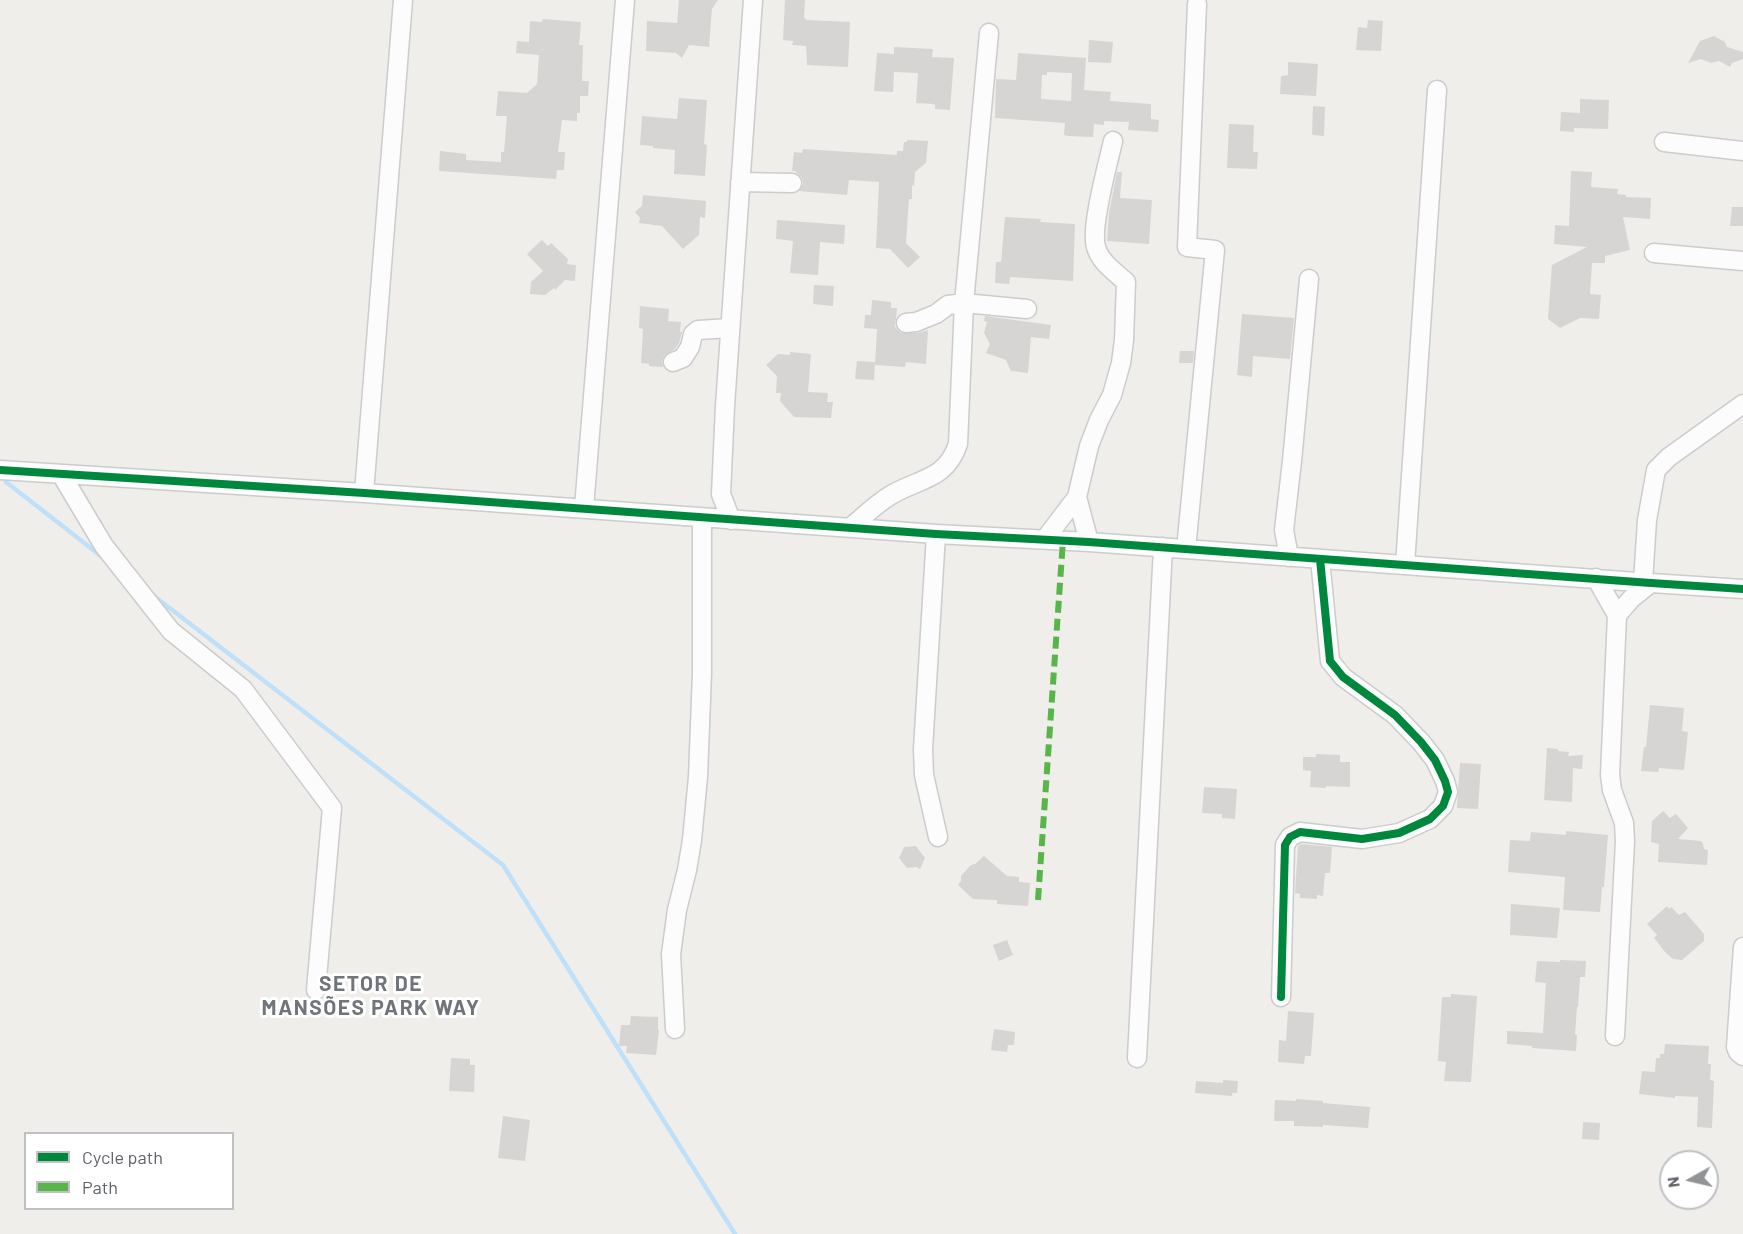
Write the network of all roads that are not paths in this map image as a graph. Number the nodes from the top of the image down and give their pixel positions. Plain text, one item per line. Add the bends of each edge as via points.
1 (403, 0) edge
2 (625, 0) edge
3 (753, 0) edge
4 (1197, 4) dead end
5 (989, 33) dead end
6 (1437, 90) dead end
7 (1113, 141) dead end
8 (1664, 142) dead end
9 (1743, 151) edge
10 (741, 182) junction
11 (792, 183) dead end
12 (1654, 253) dead end
13 (1743, 261) edge
14 (1309, 279) dead end
15 (964, 303) junction
16 (1027, 309) dead end
17 (906, 323) dead end
18 (730, 328) junction
19 (673, 362) dead end
20 (1743, 404) edge
21 (0, 470) edge
22 (61, 474) junction
23 (364, 493) junction
24 (721, 494) junction
25 (1077, 497) junction
26 (584, 508) junction
27 (700, 518) junction
28 (731, 520) junction
29 (851, 527) junction
30 (1284, 530) junction
31 (936, 534) junction
32 (1045, 539) junction
33 (1089, 542) junction
34 (1163, 548) junction
35 (1186, 549) junction
36 (1265, 555) junction
37 (1289, 557) junction
38 (1320, 559) junction
39 (1405, 565) junction
40 (1596, 578) junction
41 (1647, 583) junction
42 (1743, 589) edge
43 (1617, 615) junction
44 (938, 837) dead end
45 (1743, 947) edge
46 (316, 990) dead end
47 (1281, 997) dead end
48 (675, 1029) dead end
49 (1615, 1036) dead end
50 (1743, 1056) edge
51 (1137, 1058) dead end

1 - 23 street
2 - 26 street
3 - 10 street
4 - 35 street via 1187,247 1215,250
5 - 15 street
6 - 39 street
7 - 25 street via 1095,225 1096,247 1106,264 1126,282 1125,331 1112,396 1089,446
8 - 9 street
10 - 11 street
10 - 18 street
12 - 13 street
14 - 30 street
15 - 16 street
15 - 17 street
15 - 29 street via 959,437 954,456 936,475 893,494
18 - 19 street via 698,330 683,358
18 - 24 street
20 - 41 street via 1656,470 1647,519
21 - 22 street
22 - 23 street
22 - 46 street via 104,546 171,631 243,689 332,808
23 - 26 street
24 - 27 street
24 - 28 street
25 - 32 street
25 - 33 street
26 - 27 street
27 - 28 street
27 - 48 street via 702,674 698,777 692,840 671,954
28 - 29 street
29 - 31 street
30 - 36 street
30 - 37 street
31 - 32 street
31 - 44 street via 923,749 924,775
32 - 33 street
33 - 34 street
34 - 35 street
34 - 51 street
35 - 36 street
36 - 37 street
37 - 38 street
38 - 39 street
38 - 47 street via 1330,661 1343,677 1395,715 1421,742 1435,760 1448,792 1443,806 1430,819 1399,833 1362,839 1300,832 1290,837 1285,845
39 - 40 street
40 - 41 street
40 - 43 street
41 - 42 street
41 - 43 street
43 - 49 street via 1610,775 1624,823 1625,841
45 - 50 street via 1736,1047

